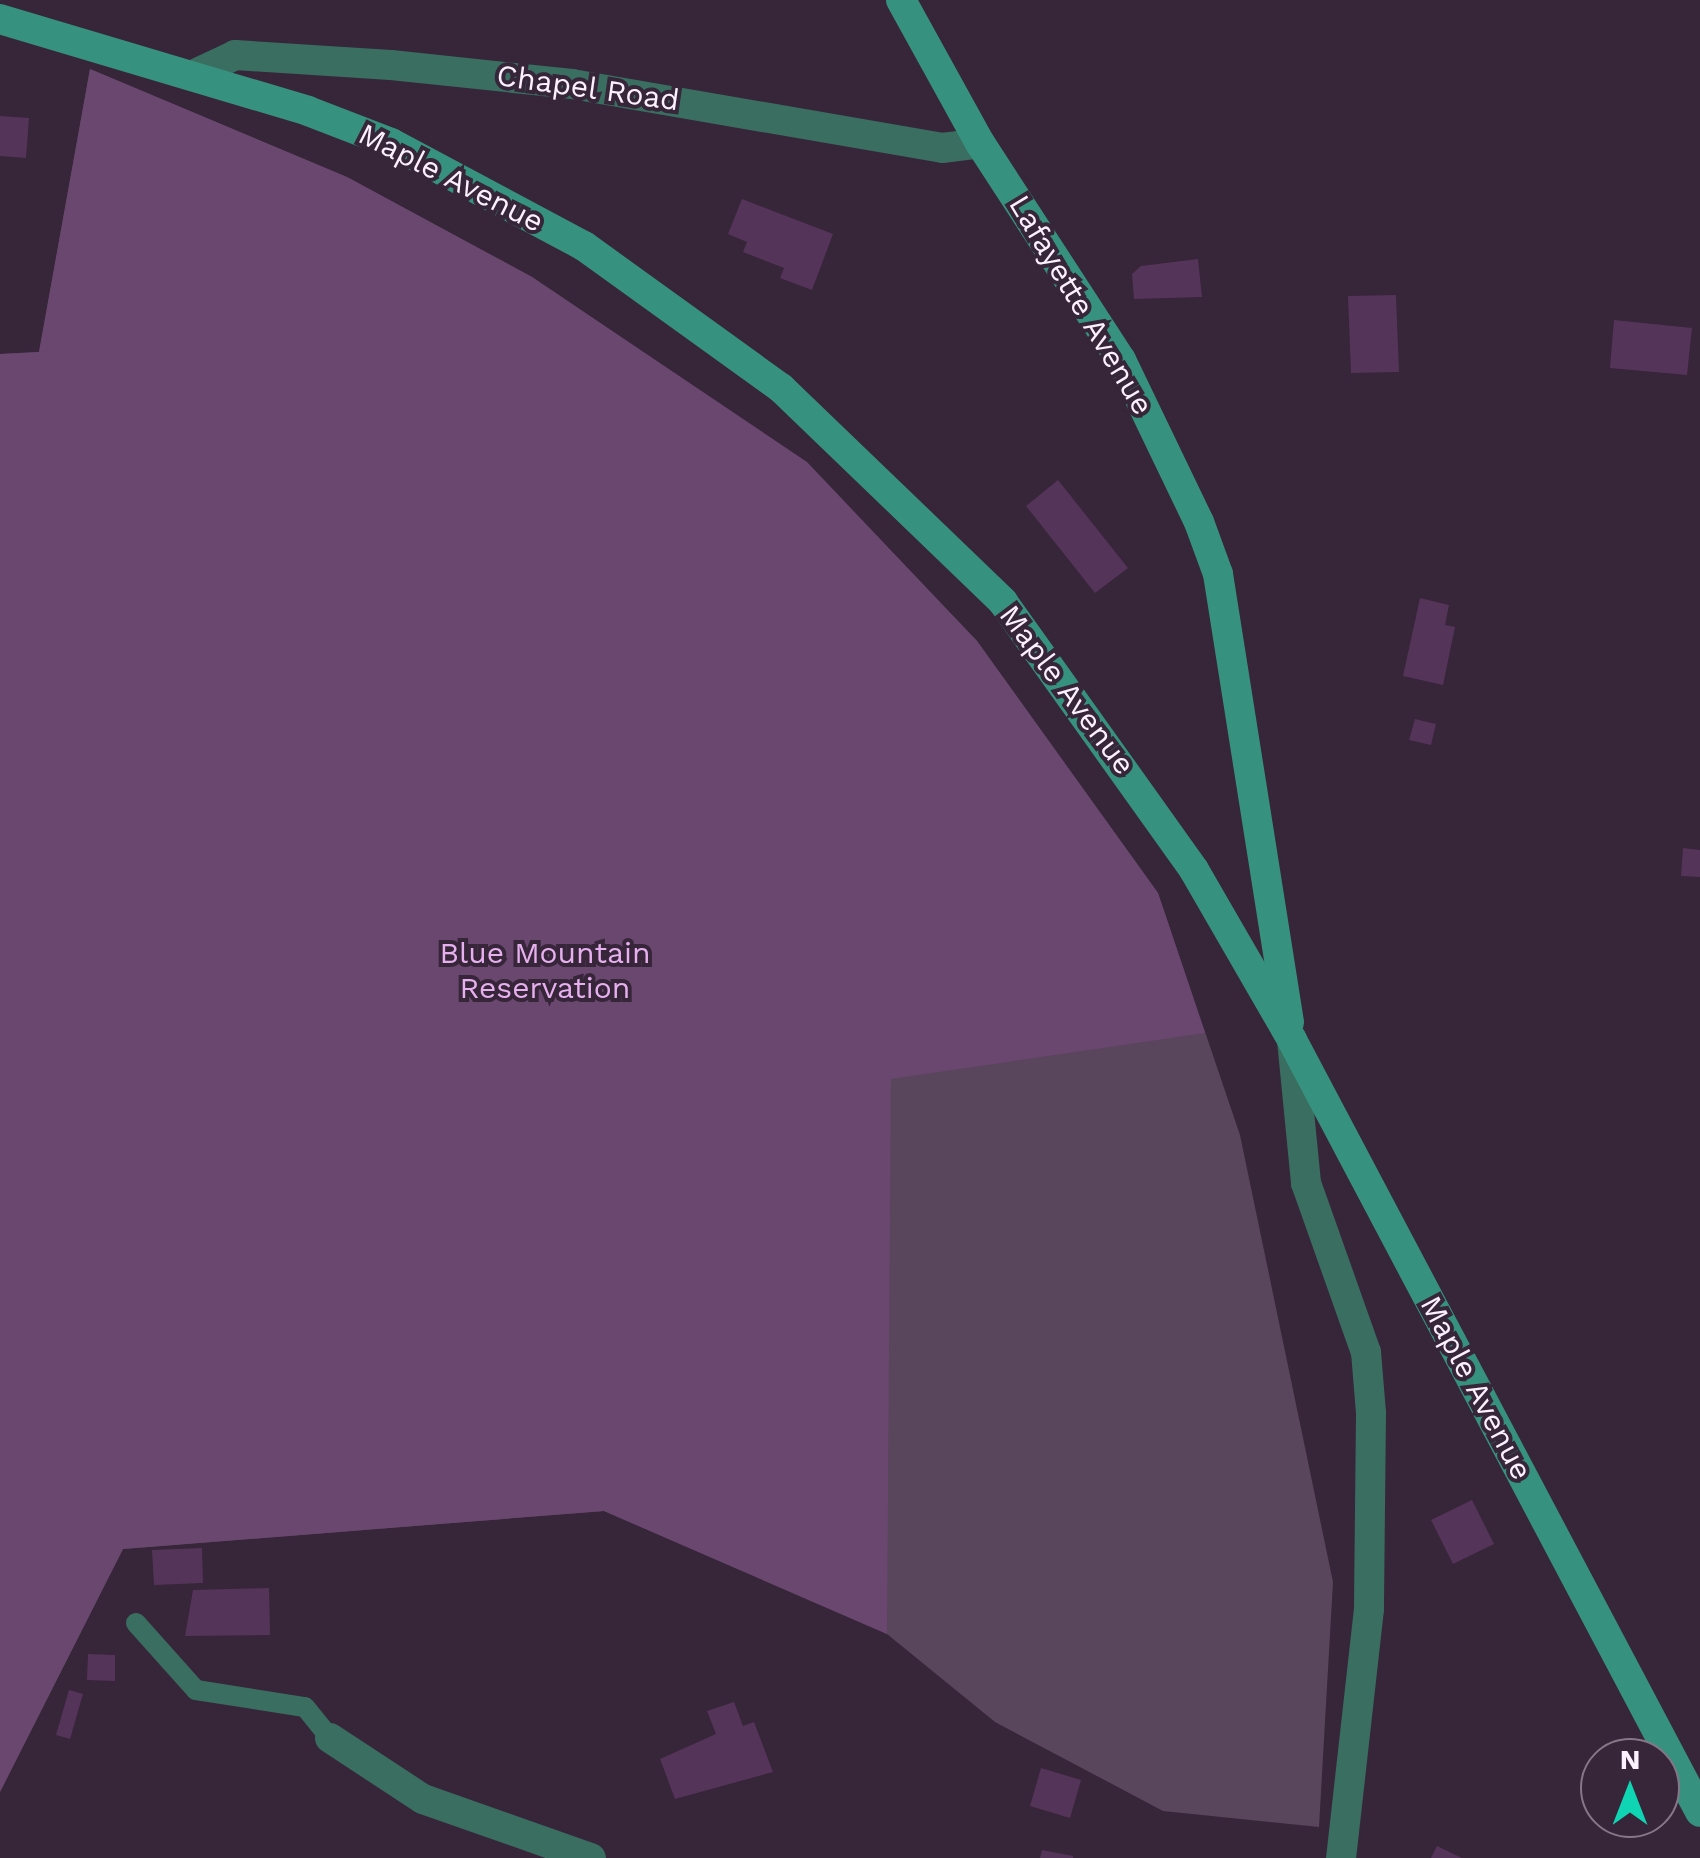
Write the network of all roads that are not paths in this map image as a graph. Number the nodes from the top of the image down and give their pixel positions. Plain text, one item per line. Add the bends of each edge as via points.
1 (901, 0) edge
2 (0, 19) edge
3 (198, 72) junction
4 (980, 143) junction
5 (1292, 1040) junction
6 (136, 1623) dead end
7 (330, 1738) joint
8 (1700, 1812) edge
9 (590, 1858) edge
10 (1341, 1858) edge

1 - 4 street, Lafayette Avenue
2 - 3 street, Maple Avenue
3 - 4 street, Chapel Road via 235,55 390,65 572,84 942,148
3 - 5 street, Maple Avenue via 392,144 493,194 678,306 781,388 1003,602 1194,870
4 - 5 street, Lafayette Avenue via 1121,360 1218,574
5 - 8 street, Maple Avenue
5 - 10 street via 1306,1183 1366,1352 1371,1414 1368,1609
6 - 7 lane via 196,1690 305,1708
7 - 9 street via 423,1799

